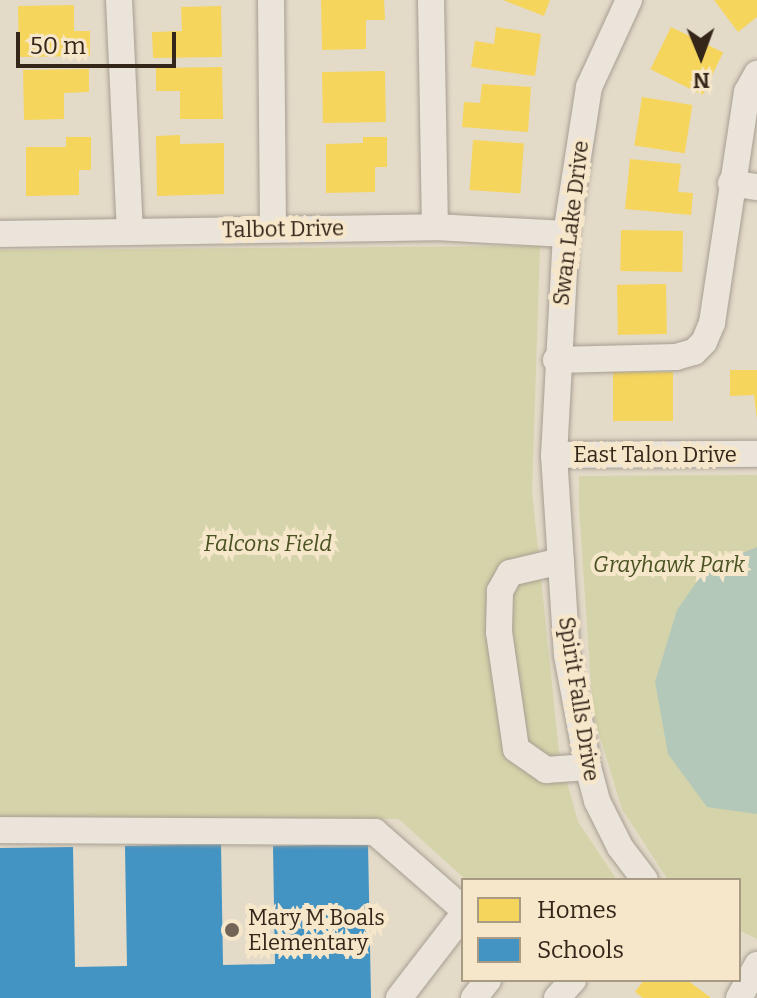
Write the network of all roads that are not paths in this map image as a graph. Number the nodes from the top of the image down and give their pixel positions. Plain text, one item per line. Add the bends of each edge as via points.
1 (119, 0) edge
2 (271, 0) edge
3 (431, 0) edge
4 (629, 0) edge
5 (757, 74) edge
6 (731, 183) junction
7 (757, 187) edge
8 (435, 227) junction
9 (273, 229) junction
10 (130, 231) junction
11 (0, 234) edge
12 (566, 234) junction
13 (556, 360) junction
14 (757, 454) edge
15 (554, 455) junction
16 (561, 561) junction
17 (588, 767) junction
18 (0, 830) edge
19 (644, 878) edge
20 (461, 907) edge
21 (461, 918) edge
22 (757, 965) edge
23 (486, 982) edge
24 (399, 998) edge
25 (474, 998) edge
26 (739, 998) edge

1 - 10 street
2 - 9 street
3 - 8 street
4 - 12 street, Swan Lake Drive via 589,87
5 - 6 street via 747,92
6 - 7 street
6 - 13 street via 712,323 694,352
8 - 9 street, Talbot Drive
8 - 12 street, Talbot Drive
9 - 10 street, Talbot Drive
10 - 11 street, Talbot Drive
12 - 13 street, Swan Lake Drive
13 - 15 street, Swan Lake Drive
14 - 15 street, East Talon Drive
15 - 16 street, Spirit Falls Drive
16 - 17 street, Spirit Falls Drive via 567,655
16 - 17 street via 510,573 500,591 499,632 516,749 546,770
17 - 19 street, Spirit Falls Drive via 614,836
18 - 20 street via 375,832
21 - 24 street
22 - 26 street
23 - 25 street

